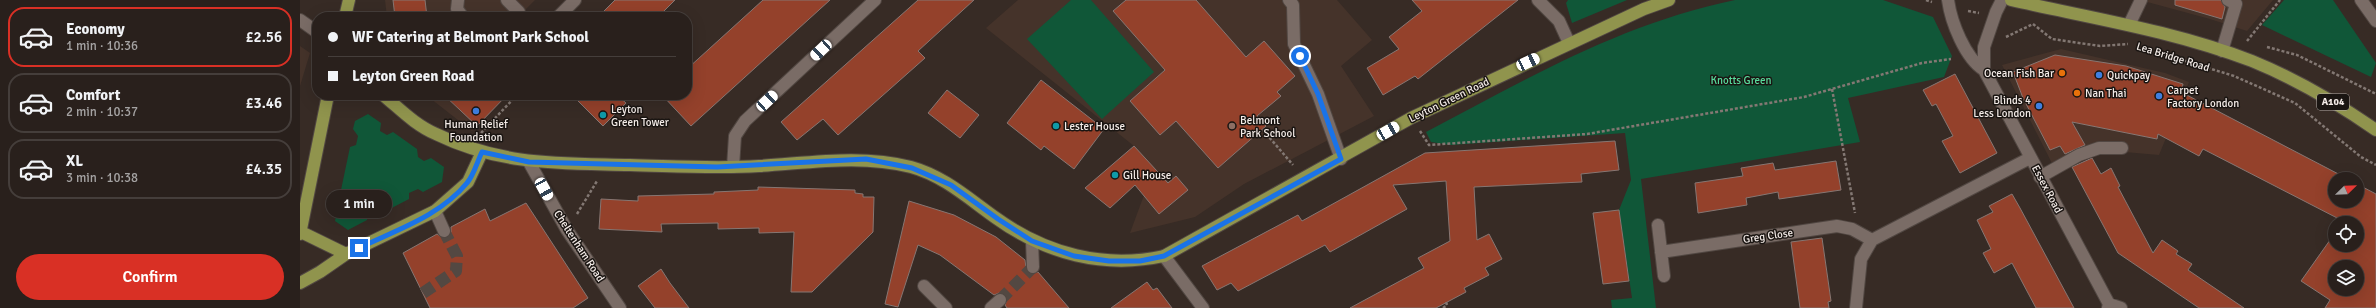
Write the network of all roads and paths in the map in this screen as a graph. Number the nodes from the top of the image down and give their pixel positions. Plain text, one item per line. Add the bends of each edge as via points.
1 (349, 0) edge
2 (458, 0) edge
3 (507, 0) edge
4 (575, 0) edge
5 (875, 0) edge
6 (1289, 0) edge
7 (1538, 0) edge
8 (1669, 0) edge
9 (1926, 0) edge
10 (2002, 0) edge
11 (2010, 0) edge
12 (2142, 0) edge
13 (2228, 0) edge
14 (2280, 0) edge
15 (2361, 0) edge
16 (1949, 3) edge
17 (346, 12) edge
18 (459, 12) edge
19 (519, 12) dead end
20 (563, 12) edge
21 (1994, 16) junction
22 (300, 20) edge
23 (2376, 21) edge
24 (2024, 22) dead end
25 (2129, 25) junction
26 (312, 28) edge
27 (2247, 41) dead end
28 (1569, 43) junction
29 (2136, 46) dead end
30 (2143, 48) dead end
31 (2222, 51) junction
32 (2297, 55) dead end
33 (1951, 59) dead end
34 (1984, 70) junction
35 (1832, 90) junction
36 (2376, 94) edge
37 (327, 100) edge
38 (389, 100) edge
39 (512, 100) edge
40 (1263, 130) dead end
41 (2376, 130) edge
42 (1429, 145) dead end
43 (466, 147) junction
44 (2122, 148) dead end
45 (482, 152) junction
46 (2030, 158) junction
47 (1341, 159) junction
48 (529, 162) junction
49 (608, 165) junction
50 (2376, 165) edge
51 (734, 168) junction
52 (2040, 177) junction
53 (1305, 178) junction
54 (434, 211) junction
55 (1658, 225) dead end
56 (1852, 229) junction
57 (567, 230) junction
58 (444, 231) tunnel mouth
59 (300, 233) edge
60 (1872, 240) junction
61 (1032, 241) junction
62 (1661, 252) junction
63 (346, 254) junction
64 (1164, 256) junction
65 (1033, 267) dead end
66 (1664, 276) dead end
67 (300, 283) edge
68 (924, 286) dead end
69 (1446, 302) dead end
70 (2109, 306) edge
71 (620, 308) edge
72 (946, 308) edge
73 (1203, 308) edge
74 (1443, 308) edge
75 (1856, 308) edge
76 (2121, 308) edge

1 - 17 main road
2 - 18 street
3 - 19 street
4 - 20 street
5 - 51 street via 745,121 735,136
6 - 47 street via 1293,5 1294,44 1318,94
7 - 28 street via 1559,21
8 - 28 main road, Leyton Green Road
9 - 16 path
10 - 21 street, Essex Road
11 - 25 main road, Lea Bridge Road / A104
12 - 25 street
13 - 31 street via 2236,4
14 - 27 path
15 - 23 street
16 - 21 path
16 - 34 street, Essex Road via 1960,37 1976,65
21 - 34 street, Essex Road via 1984,47
22 - 26 street
24 - 29 path, Lea Bridge Road via 2033,24 2052,39 2095,46
25 - 31 main road, Lea Bridge Road / A104
28 - 47 main road, Leyton Green Road via 1416,115
30 - 50 path, Lea Bridge Road via 2234,76 2285,97 2361,157
31 - 41 main road, Lea Bridge Road / A104 via 2252,61 2298,82
32 - 36 path
33 - 35 path via 1922,63
34 - 46 street, Essex Road
35 - 42 path via 1587,134
35 - 56 path via 1855,212
37 - 59 main road
38 - 43 main road, Leyton Green Road via 413,121 434,134
39 - 43 path
40 - 53 path
43 - 45 main road, Leyton Green Road
44 - 52 street via 2099,148 2079,155
45 - 48 main road, Leyton Green Road
45 - 54 main road via 468,182 456,195
46 - 52 street, Essex Road
46 - 60 street
47 - 53 main road, Leyton Green Road
48 - 49 main road, Leyton Green Road
48 - 57 street, Cheltenham Road
49 - 51 main road, Leyton Green Road
49 - 57 path
51 - 61 main road, Leyton Green Road via 866,159 912,168 951,185
52 - 70 street, Essex Road
53 - 64 main road, Leyton Green Road
54 - 58 street
54 - 63 main road
55 - 62 street
56 - 60 street, Greg Close
56 - 62 street, Greg Close via 1837,226
57 - 71 street, Cheltenham Road
59 - 63 main road
60 - 75 street via 1861,259
61 - 64 main road, Leyton Green Road via 1074,256 1109,261 1140,261
61 - 65 street
62 - 66 street
63 - 67 main road
64 - 73 street
68 - 72 street
69 - 74 path via 1447,305
70 - 76 street

